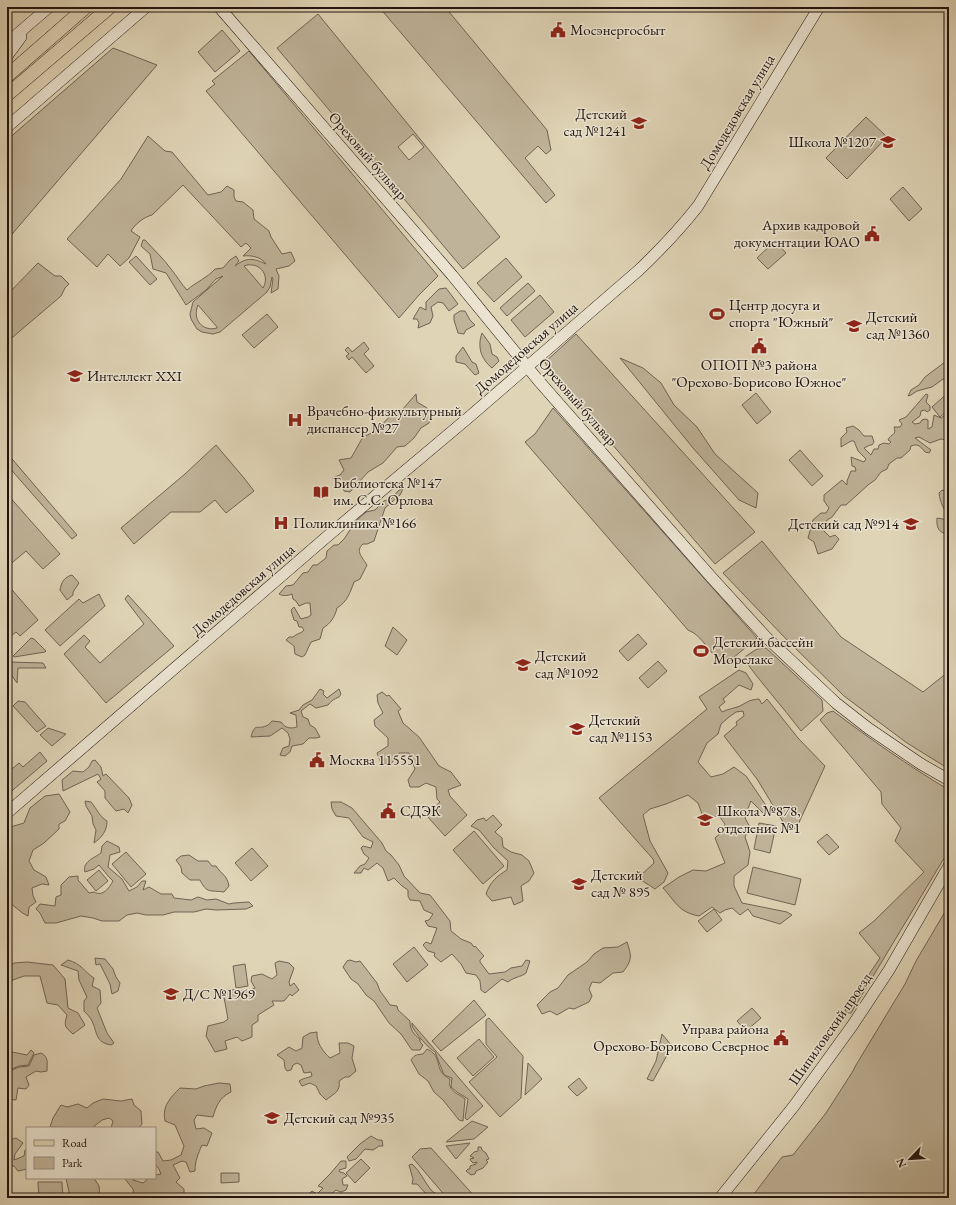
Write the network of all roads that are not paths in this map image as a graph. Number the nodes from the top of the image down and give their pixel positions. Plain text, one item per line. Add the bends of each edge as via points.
1 (49, 7) edge
2 (86, 7) edge
3 (110, 7) edge
4 (146, 7) edge
5 (219, 7) edge
6 (819, 7) edge
7 (32, 22) junction
8 (7, 43) edge
9 (7, 56) edge
10 (7, 76) edge
11 (7, 95) edge
12 (7, 126) edge
13 (527, 367) junction
14 (949, 780) edge
15 (7, 813) edge
16 (949, 866) edge
17 (720, 1198) edge

1 - 7 main road
2 - 10 main road
3 - 11 main road
4 - 12 main road
5 - 13 main road, Ореховый бульвар via 452,274
6 - 13 main road, Домодедовская улица via 698,206 682,227 639,270
7 - 8 main road
7 - 9 main road
13 - 14 main road, Ореховый бульвар via 712,578 779,650 836,703 868,728
13 - 15 main road, Домодедовская улица
16 - 17 main road, Шипиловский проезд via 889,970 834,1052

